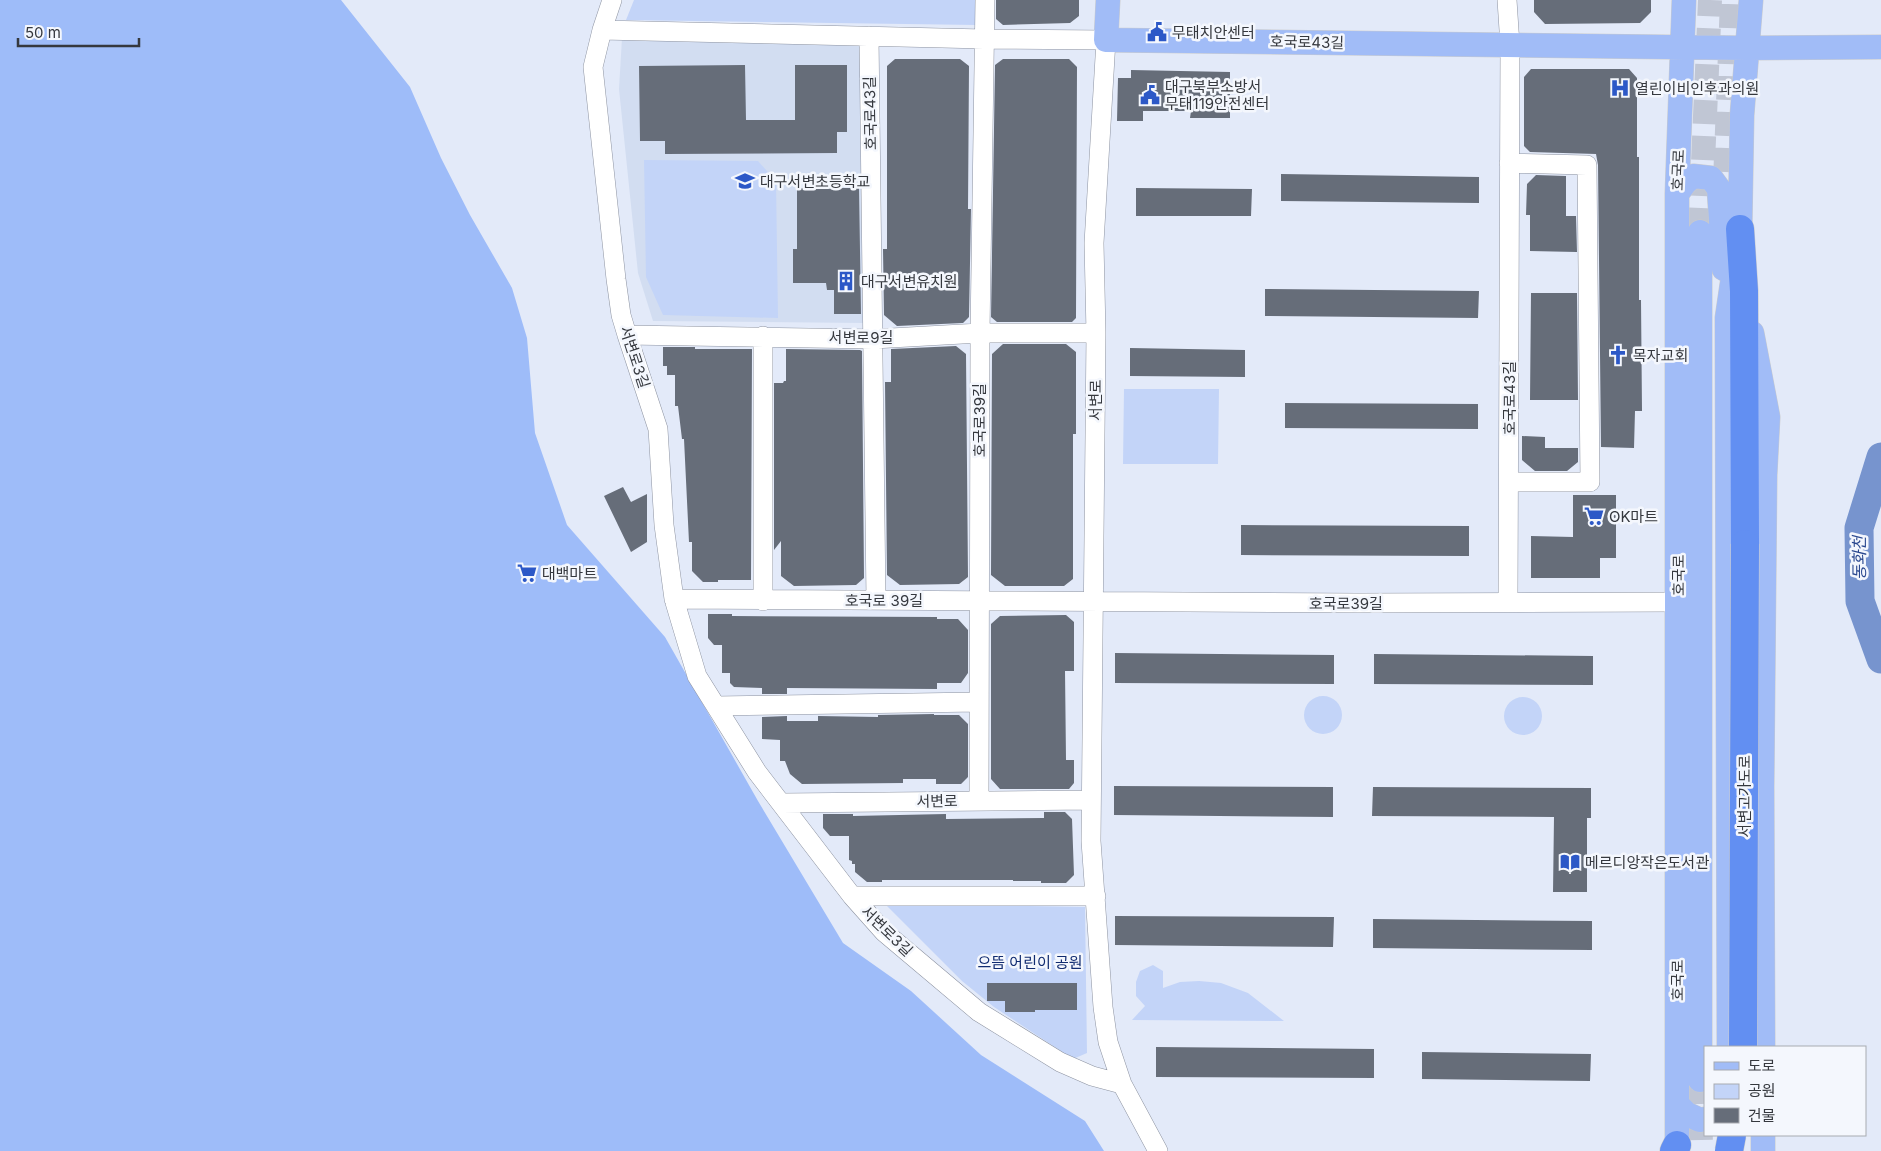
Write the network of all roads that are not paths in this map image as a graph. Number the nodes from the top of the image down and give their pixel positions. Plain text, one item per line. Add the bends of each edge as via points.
1 (612, 0) edge
2 (986, 0) edge
3 (1108, 0) edge
4 (1507, 0) edge
5 (1684, 0) edge
6 (1751, 0) edge
7 (602, 30) junction
8 (869, 36) junction
9 (984, 39) junction
10 (1106, 40) junction
11 (1510, 45) junction
12 (1881, 46) edge
13 (1683, 47) junction
14 (1747, 48) junction
15 (1509, 163) junction
16 (1677, 194) junction
17 (1740, 228) junction
18 (1700, 232) tunnel mouth
19 (1744, 292) junction
20 (1727, 318) junction
21 (980, 333) junction
22 (1096, 333) junction
23 (627, 335) junction
24 (764, 336) junction
25 (873, 339) junction
26 (1509, 482) junction
27 (674, 599) junction
28 (876, 600) junction
29 (979, 600) junction
30 (763, 601) junction
31 (1094, 601) junction
32 (1508, 602) junction
33 (1678, 602) junction
34 (979, 702) junction
35 (716, 706) junction
36 (1762, 786) junction
37 (1091, 800) junction
38 (979, 801) junction
39 (782, 803) junction
40 (1728, 853) junction
41 (852, 896) junction
42 (1096, 896) junction
43 (1729, 1046) edge
44 (1743, 1046) edge
45 (1763, 1046) edge
46 (1700, 1080) dead end
47 (1122, 1084) junction
48 (1677, 1104) junction
49 (1704, 1119) edge
50 (1732, 1136) edge
51 (1763, 1136) edge
52 (1676, 1149) edge
53 (1158, 1151) edge
54 (1730, 1151) edge
55 (1763, 1151) edge

1 - 7 street, 서변로3길
2 - 9 street
3 - 10 main road, 서변로
4 - 11 street, 호국로43길
5 - 13 main road, 호국로
6 - 14 main road
7 - 8 street, 호국로43길
7 - 23 street, 서변로3길 via 593,68 616,279
8 - 9 street, 호국로43길
8 - 25 street, 호국로43길
9 - 10 street, 호국로43길
9 - 21 street, 호국로39길
10 - 11 main road, 호국로43길
10 - 22 street, 서변로 via 1094,243
11 - 13 main road, 호국로43길
11 - 15 street, 호국로43길
12 - 14 main road, 호국로43길
13 - 14 main road, 호국로43길
13 - 16 main road, 호국로
14 - 17 main road
15 - 26 street, 호국로43길
15 - 26 street via 1587,165 1590,482
16 - 20 main road via 1693,176 1710,178 1719,189
16 - 33 main road, 호국로
17 - 19 highway, 서변고가도로
17 - 20 main road
18 - 46 main road, 호국로
19 - 36 main road via 1768,416
19 - 44 highway, 서변고가도로, bridge
20 - 40 main road
21 - 22 street, 서변로9길
21 - 25 street, 서변로9길
21 - 29 street, 호국로39길
22 - 31 street, 서변로
23 - 24 street, 서변로9길
23 - 27 street, 서변로3길 via 658,429 664,525
24 - 25 street, 서변로9길
24 - 30 street
25 - 28 street
26 - 32 street
27 - 30 street, 호국로 39길
27 - 35 street, 서변로3길 via 697,676
28 - 29 street, 호국로 39길
28 - 30 street, 호국로 39길
29 - 31 street, 호국로 39길
29 - 34 street, 호국로39길
31 - 32 street, 호국로39길
31 - 37 street, 서변로
32 - 33 street, 호국로39길
33 - 48 main road, 호국로
34 - 35 street
34 - 38 street, 호국로39길
35 - 39 street, 서변로3길 via 757,772
36 - 40 main road
36 - 45 main road
37 - 38 street, 서변로
37 - 42 street, 서변로
38 - 39 street, 서변로
39 - 41 street, 서변로3길
40 - 43 main road
41 - 42 street
41 - 47 street, 서변로3길 via 884,932 979,1012 1060,1062
42 - 47 street, 서변로 via 1103,1007 1108,1042
47 - 53 street, 서변로
48 - 49 main road via 1688,1114
48 - 52 main road, 호국로
50 - 54 highway, bridge
51 - 55 main road

